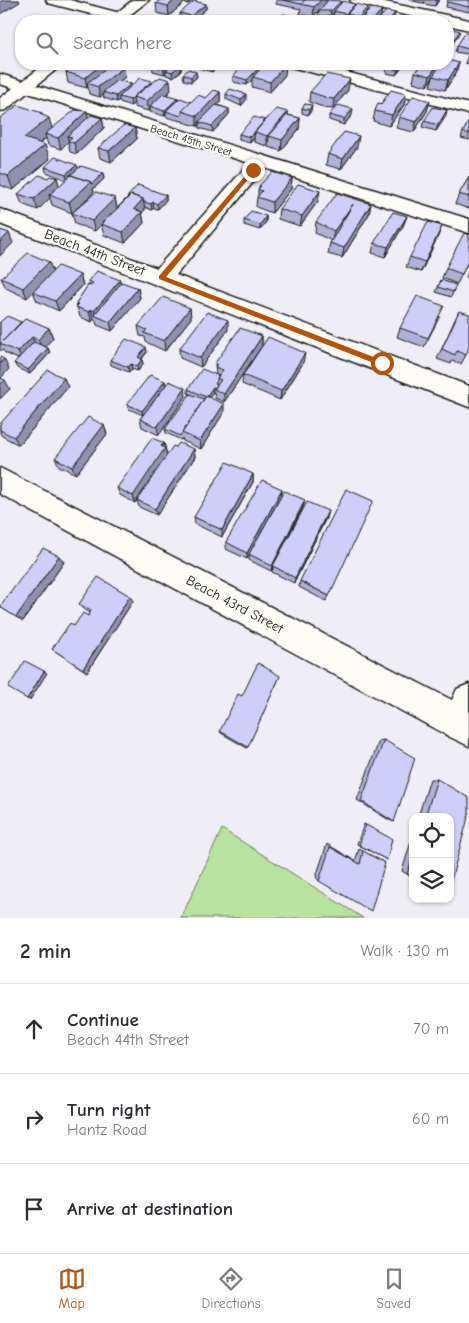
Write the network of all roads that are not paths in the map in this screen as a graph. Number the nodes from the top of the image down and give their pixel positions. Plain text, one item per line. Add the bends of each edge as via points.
1 (53, 0) edge
2 (142, 0) edge
3 (357, 0) edge
4 (103, 15) edge
5 (121, 15) edge
6 (424, 15) edge
7 (454, 22) edge
8 (469, 25) edge
9 (48, 70) edge
10 (320, 70) edge
11 (0, 79) edge
12 (25, 87) junction
13 (0, 106) edge
14 (469, 109) edge
15 (261, 162) junction
16 (0, 216) edge
17 (469, 226) edge
18 (162, 278) junction
19 (469, 397) edge
20 (0, 480) edge
21 (467, 718) edge

1 - 4 street
2 - 5 street
3 - 6 street
7 - 8 street
9 - 12 street
10 - 14 street
11 - 12 street, Beach 45th Street
12 - 13 street
12 - 15 street, Beach 45th Street
15 - 17 street, Beach 45th Street
15 - 18 street
16 - 18 street, Beach 44th Street
18 - 19 street, Beach 44th Street
20 - 21 street, Beach 43rd Street

